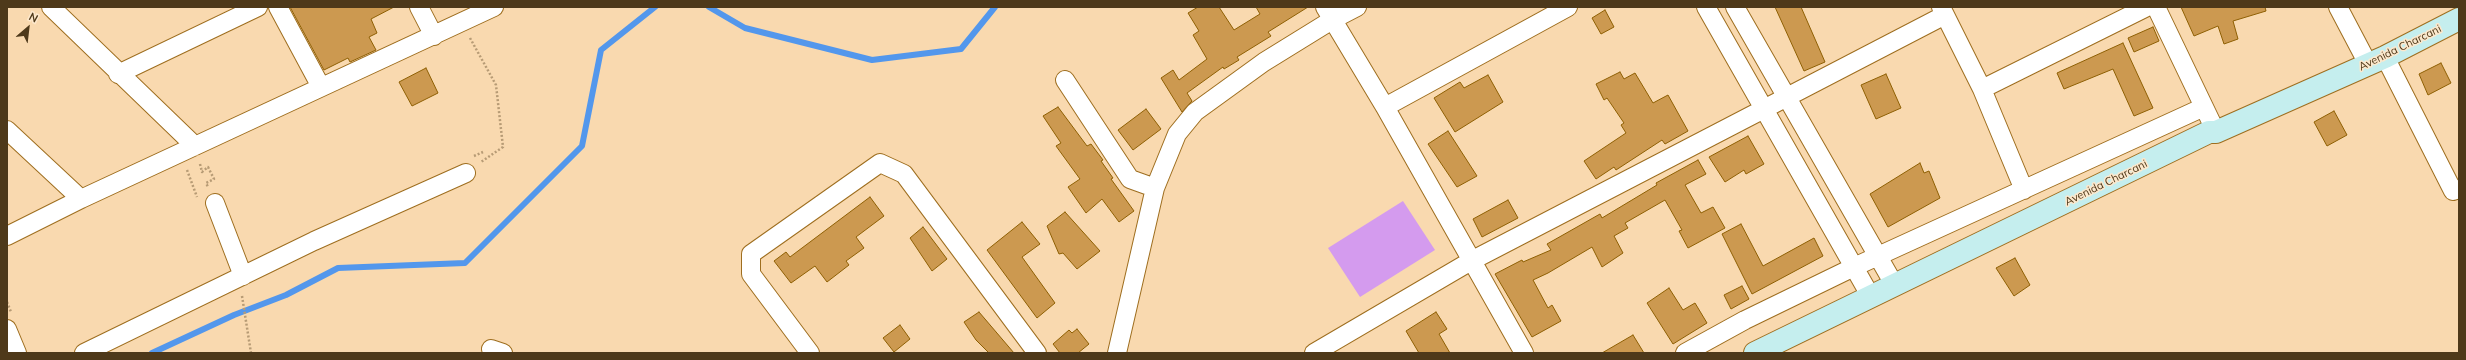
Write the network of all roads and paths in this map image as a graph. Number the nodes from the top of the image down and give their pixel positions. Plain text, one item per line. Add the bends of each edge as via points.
1 (50, 7) edge
2 (258, 7) edge
3 (278, 7) edge
4 (419, 7) edge
5 (494, 7) edge
6 (1357, 7) edge
7 (1568, 7) edge
8 (1706, 7) edge
9 (1736, 7) edge
10 (2147, 7) edge
11 (2156, 7) edge
12 (2338, 7) edge
13 (1943, 11) edge
14 (1328, 13) edge
15 (2459, 19) edge
16 (462, 23) junction
17 (434, 36) junction
18 (2376, 61) junction
19 (118, 74) junction
20 (1065, 80) dead end
21 (321, 87) junction
22 (1982, 89) junction
23 (1787, 97) junction
24 (1385, 107) junction
25 (2204, 107) junction
26 (1764, 109) junction
27 (7, 130) edge
28 (2216, 132) junction
29 (194, 146) junction
30 (466, 173) joint
31 (1155, 188) junction
32 (2459, 189) edge
33 (2024, 190) junction
34 (81, 199) junction
35 (215, 203) dead end
36 (7, 236) edge
37 (1877, 256) junction
38 (1472, 261) junction
39 (1854, 267) junction
40 (243, 276) junction
41 (1895, 286) junction
42 (1871, 296) junction
43 (243, 302) dead end
44 (7, 329) edge
45 (17, 353) edge
46 (84, 353) edge
47 (251, 353) edge
48 (810, 353) edge
49 (1037, 353) edge
50 (1117, 353) edge
51 (1314, 353) edge
52 (1524, 353) edge
53 (1685, 353) edge
54 (1755, 353) edge

1 - 19 street
2 - 19 street
3 - 21 street
4 - 17 street
5 - 16 street
6 - 14 street
7 - 24 street
8 - 26 street
9 - 23 street
10 - 22 street
11 - 25 street
12 - 18 street
13 - 22 street
13 - 23 street
14 - 24 street
14 - 31 street via 1194,112 1177,134
15 - 18 main road, Avenida Charcani
16 - 17 street
16 - 30 path via 496,86 503,147
17 - 21 street
18 - 28 main road, Avenida Charcani
18 - 32 street via 2453,191
19 - 29 street
20 - 31 street via 1130,179
21 - 29 street
22 - 33 street
23 - 26 street
23 - 37 street
24 - 38 street
25 - 28 street
25 - 33 street
26 - 38 street
26 - 39 street
27 - 34 street
28 - 41 main road, Avenida Charcani via 2209,132
29 - 34 street
30 - 40 street
31 - 50 street
33 - 37 street
34 - 36 street
35 - 40 street
37 - 39 street
37 - 41 street
38 - 51 street
38 - 52 street
39 - 42 street
39 - 53 street via 1745,320
40 - 46 street
41 - 42 main road, Avenida Charcani
42 - 54 main road, Avenida Charcani
43 - 47 path
44 - 45 street
48 - 49 street via 751,274 751,254 880,163 904,174

